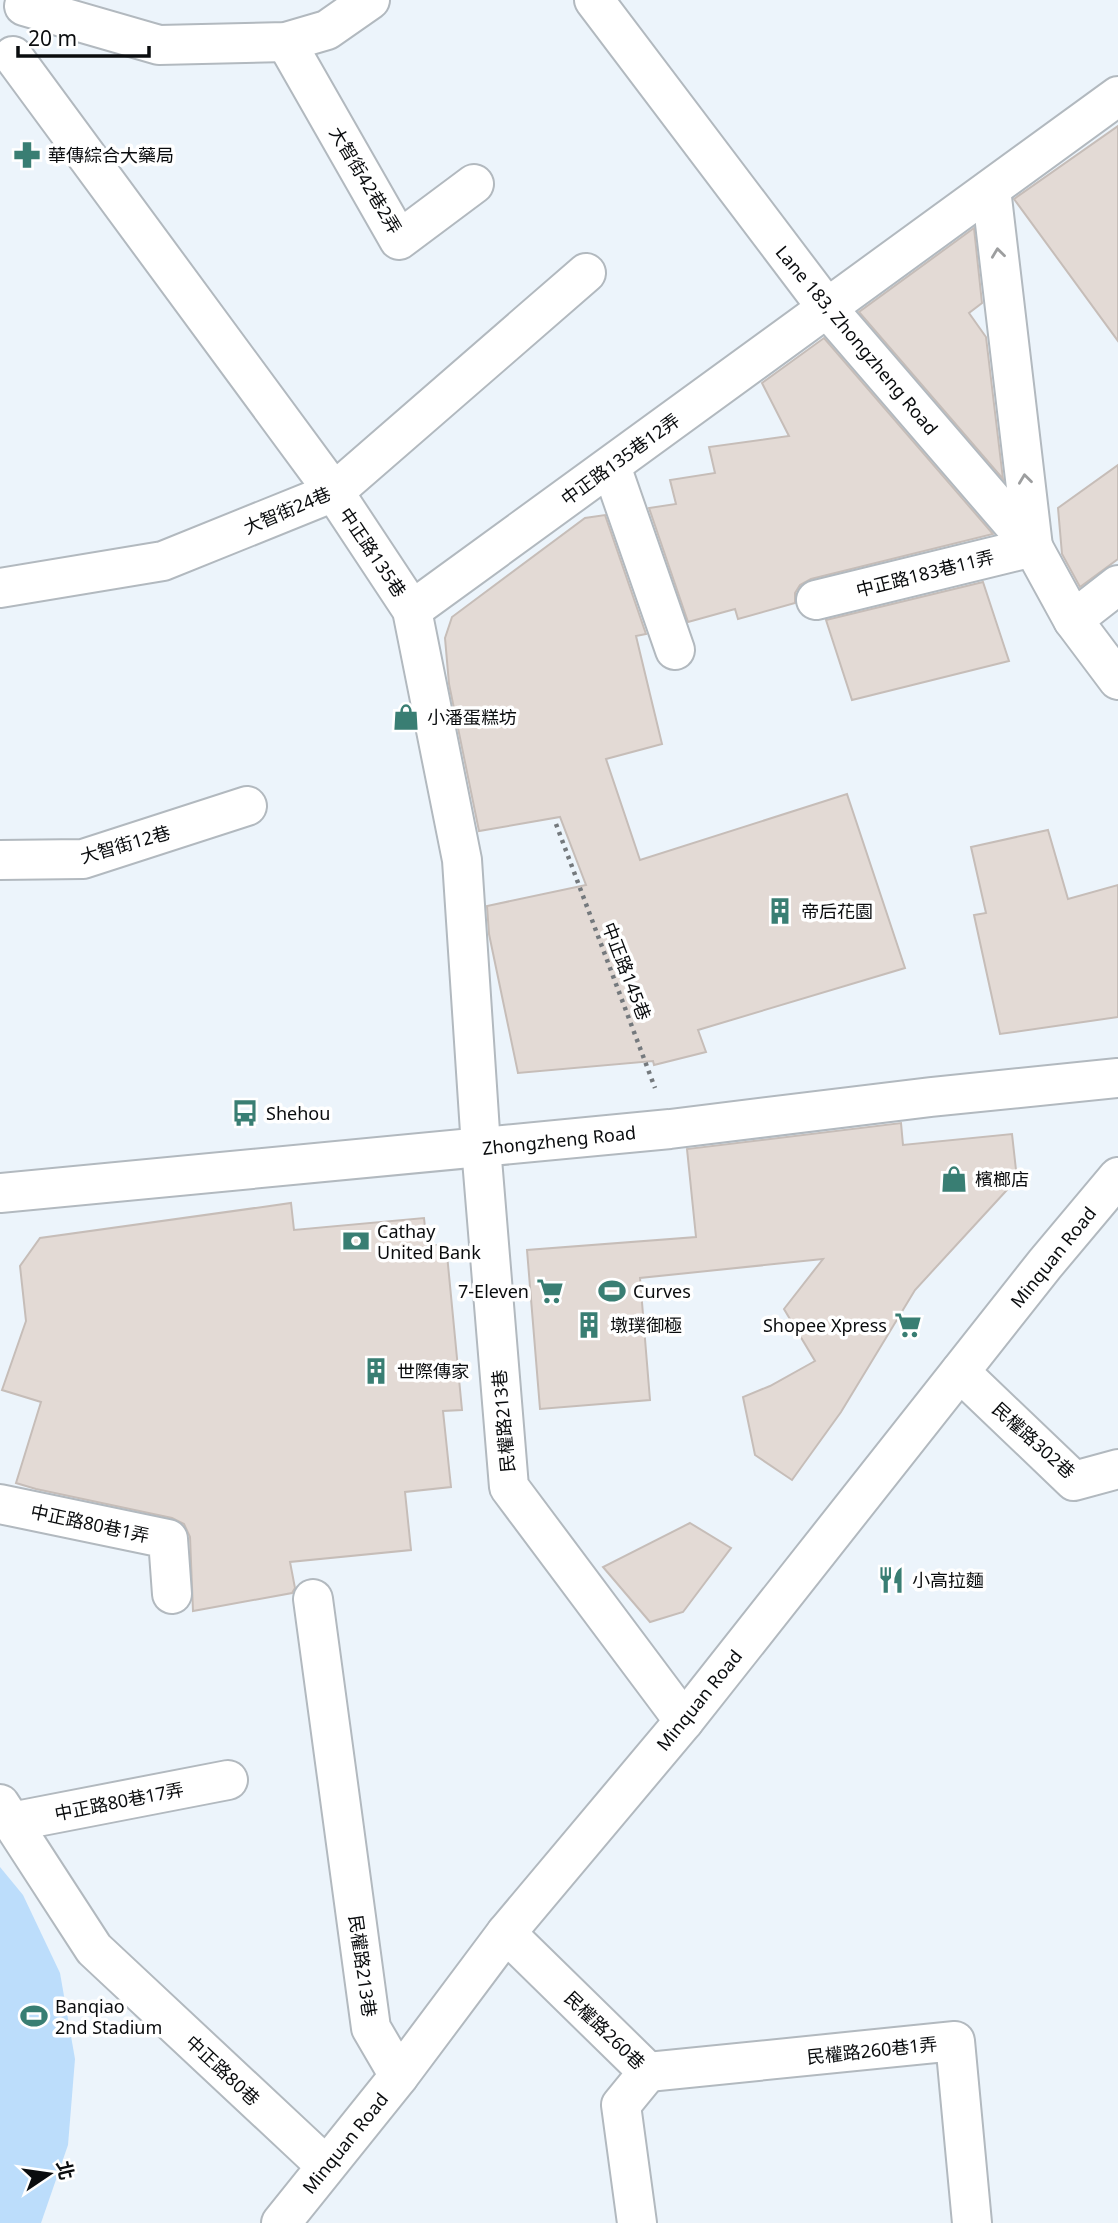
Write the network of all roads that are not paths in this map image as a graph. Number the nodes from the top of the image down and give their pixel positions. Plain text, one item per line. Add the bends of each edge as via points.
1 (370, 0) edge
2 (594, 0) edge
3 (24, 3) edge
4 (286, 42) junction
5 (7, 70) edge
6 (1118, 96) edge
7 (474, 184) dead end
8 (990, 189) junction
9 (586, 273) dead end
10 (827, 308) junction
11 (611, 466) junction
12 (334, 492) junction
13 (1033, 547) junction
14 (1118, 585) edge
15 (0, 588) edge
16 (817, 600) dead end
17 (412, 610) junction
18 (1073, 621) junction
19 (675, 650) dead end
20 (1118, 680) edge
21 (247, 806) dead end
22 (0, 860) edge
23 (1118, 1078) edge
24 (481, 1147) junction
25 (1118, 1177) edge
26 (0, 1193) edge
27 (960, 1372) junction
28 (1117, 1480) edge
29 (0, 1504) edge
30 (173, 1594) dead end
31 (313, 1599) dead end
32 (684, 1721) junction
33 (228, 1780) dead end
34 (5, 1813) edge
35 (506, 1933) junction
36 (648, 2072) junction
37 (399, 2076) junction
38 (326, 2165) junction
39 (281, 2223) edge
40 (637, 2223) edge
41 (972, 2223) edge

1 - 4 street via 327,30
2 - 10 street, Lane 183, Zhongzheng Road
3 - 4 street via 159,45
3 - 5 street
4 - 7 street, 大智街42巷2弄 via 399,240
5 - 12 street, 中正路135巷
6 - 8 street, 中正路135巷12弄
8 - 10 street, 中正路135巷12弄
13 -> 8 street
9 - 12 street, 大智街24巷
10 - 11 street, 中正路135巷12弄
10 - 13 street, Lane 183, Zhongzheng Road
11 - 17 street, 中正路135巷12弄
11 - 19 street
12 - 15 street, 大智街24巷 via 163,561
12 - 17 street, 中正路135巷
13 - 16 street, 中正路183巷11弄
13 - 18 street, Lane 183, Zhongzheng Road
14 - 18 street
17 - 24 street, 中正路135巷 via 462,860
18 - 20 street, Lane 183, Zhongzheng Road
21 - 22 street, 大智街12巷 via 83,859
23 - 24 street, Zhongzheng Road
24 - 26 street, Zhongzheng Road
24 - 32 street, 民權路213巷 via 509,1487
25 - 27 street, Minquan Road
27 - 28 street, 民權路302巷 via 1074,1481
27 - 32 street, Minquan Road
29 - 30 street, 中正路80巷1弄 via 168,1539
31 - 37 street, 民權路213巷 via 372,2028
32 - 35 street, Minquan Road
33 - 34 street, 中正路80巷17弄
34 - 38 street, 中正路80巷 via 94,1949
35 - 36 street, 民權路260巷
35 - 37 street, Minquan Road
36 - 40 street, 民權路260巷 via 621,2105
36 - 41 street, 民權路260巷1弄 via 955,2041
37 - 38 street, Minquan Road
38 - 39 street, Minquan Road

